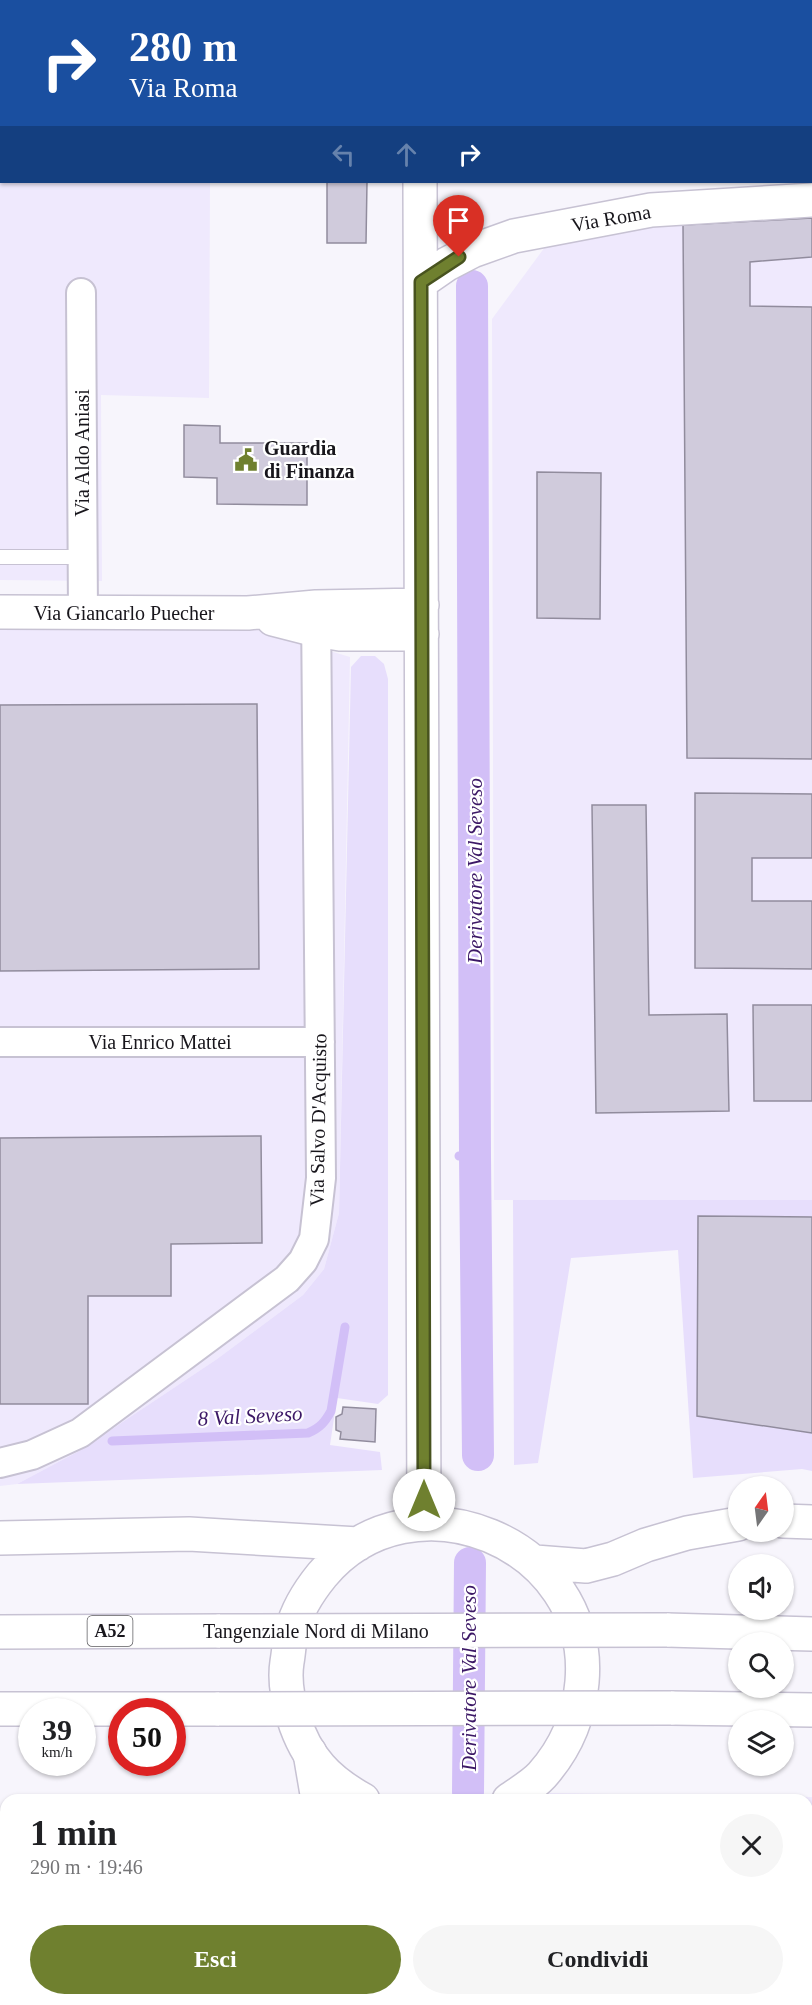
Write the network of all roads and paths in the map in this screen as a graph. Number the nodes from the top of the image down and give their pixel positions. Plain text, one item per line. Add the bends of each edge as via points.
1 (420, 183) edge
2 (812, 200) edge
3 (421, 282) junction
4 (81, 293) dead end
5 (0, 557) edge
6 (83, 557) junction
7 (0, 612) edge
8 (83, 613) junction
9 (316, 619) junction
10 (422, 620) junction
11 (0, 1042) edge
12 (320, 1042) junction
13 (0, 1463) edge
14 (794, 1521) edge
15 (812, 1522) edge
16 (424, 1523) junction
17 (728, 1526) edge
18 (0, 1538) edge
19 (253, 1538) junction
20 (358, 1544) junction
21 (613, 1559) junction
22 (534, 1563) junction
23 (309, 1591) junction
24 (572, 1615) junction
25 (0, 1632) edge
26 (812, 1634) edge
27 (0, 1709) edge
28 (812, 1710) edge
29 (310, 1753) junction
30 (317, 1794) edge
31 (352, 1794) edge
32 (517, 1794) edge

1 - 3 main road
2 - 3 main road, Via Roma via 651,210 514,236 472,251
3 - 10 main road
4 - 6 street, Via Aldo Aniasi
5 - 6 lane
6 - 8 street, Via Aldo Aniasi
7 - 8 main road, Via Giancarlo Puecher
8 - 9 main road, Via Giancarlo Puecher via 248,613
9 - 10 main road, Via Giancarlo Puecher via 364,635
9 - 12 street, Via Salvo D'Acquisto
10 - 16 main road
11 - 12 street, Via Enrico Mattei
12 - 13 street, Via Salvo D'Acquisto via 321,1178 314,1239 303,1262 287,1279 80,1432 32,1455
14 - 15 main road
16 - 20 main road via 390,1530
16 - 22 main road via 462,1526 498,1537
17 - 21 main road via 687,1533
18 - 19 main road via 189,1534
19 - 20 main road
19 - 23 main road via 274,1544 299,1562
20 - 23 main road via 331,1565
21 - 22 main road via 586,1566
21 - 24 main road via 588,1587
22 - 24 main road via 555,1584
23 - 29 main road via 292,1629 286,1671 291,1713
24 - 32 main road via 584,1662 580,1704 566,1744 541,1777
25 - 26 main road, Tangenziale Nord di Milano / A52, bridge via 667,1630
27 - 28 main road, bridge
29 - 30 main road
29 - 31 main road via 340,1787

